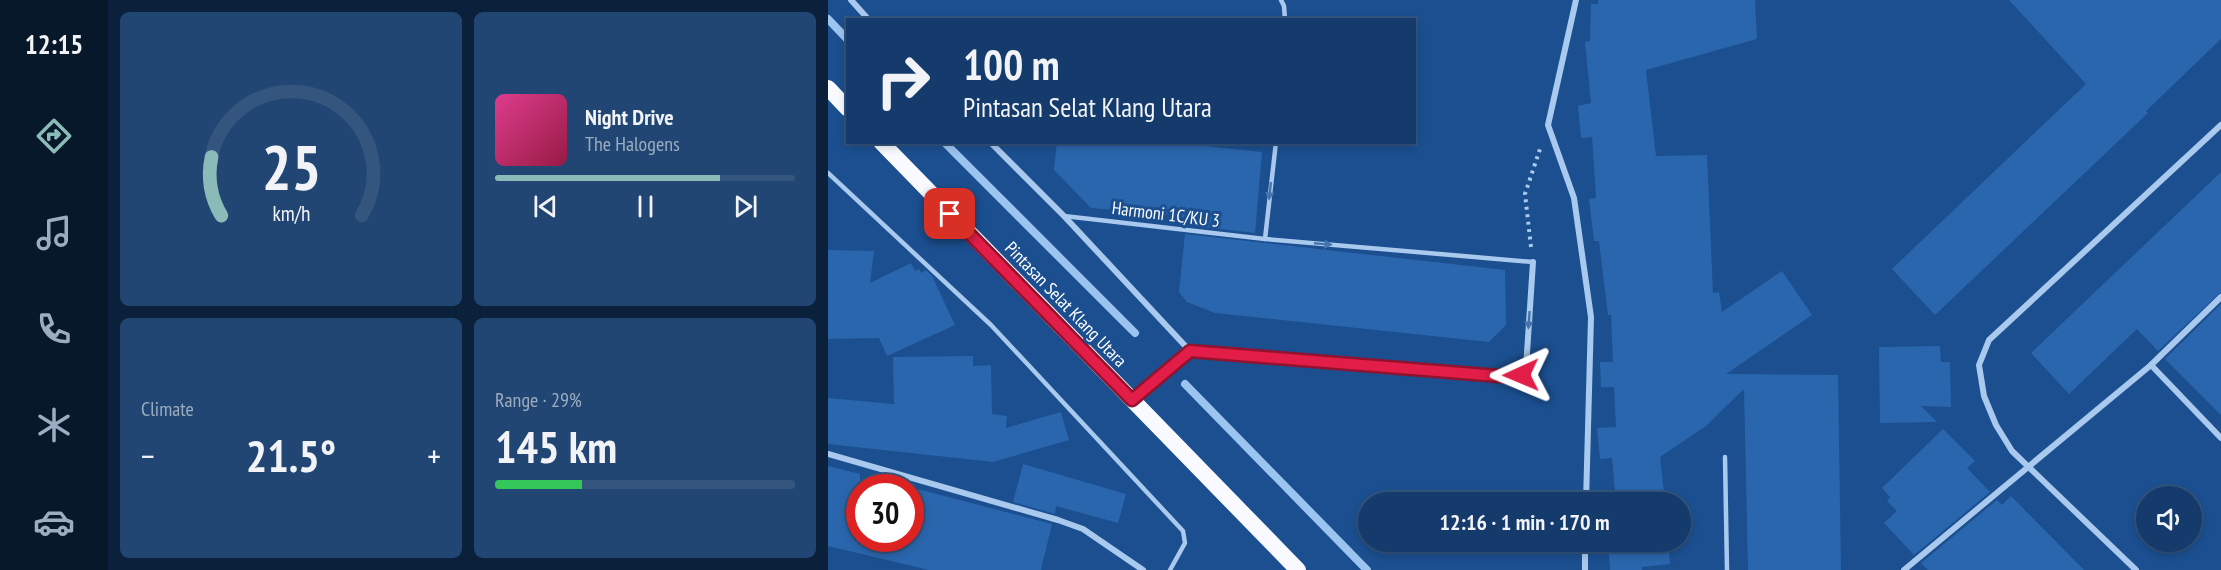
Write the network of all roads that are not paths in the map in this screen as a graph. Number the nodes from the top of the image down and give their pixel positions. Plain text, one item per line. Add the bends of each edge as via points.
1 (850, 0) edge
2 (1281, 0) edge
3 (1576, 0) edge
4 (867, 18) edge
5 (1285, 18) edge
6 (2221, 125) edge
7 (884, 144) edge
8 (992, 144) edge
9 (1276, 144) edge
10 (828, 173) edge
11 (1064, 216) junction
12 (1265, 239) junction
13 (1533, 262) joint
14 (2221, 297) edge
15 (1190, 351) junction
16 (2151, 365) junction
17 (1132, 400) junction
18 (2221, 438) edge
19 (828, 454) edge
20 (1725, 457) dead end
21 (2028, 467) junction
22 (1586, 492) edge
23 (1585, 552) edge
24 (1143, 570) edge
25 (1170, 570) edge
26 (1298, 570) edge
27 (1585, 570) edge
28 (1727, 570) edge
29 (1904, 570) edge
30 (2136, 570) edge

1 - 4 street
2 - 5 lane
3 - 22 street via 1548,125 1574,198 1591,317
6 - 21 street via 1989,340 1979,365 1984,396 2012,451
7 - 17 highway, Pintasan Selat Klang Utara
8 - 11 street
9 -> 12 lane
10 - 25 lane via 991,326 1183,531 1185,543
11 - 12 lane, Harmoni 1C/KU 3
11 - 15 street
12 -> 13 lane, Harmoni 1C/KU 3
13 -> 15 street via 1526,368 1521,375
14 - 16 street
15 - 17 street
16 - 18 street
16 - 21 street
17 - 26 highway, Pintasan Selat Klang Utara
19 - 24 street via 1058,519 1083,529
20 - 28 lane
21 - 29 street
21 - 30 street
23 - 27 street

